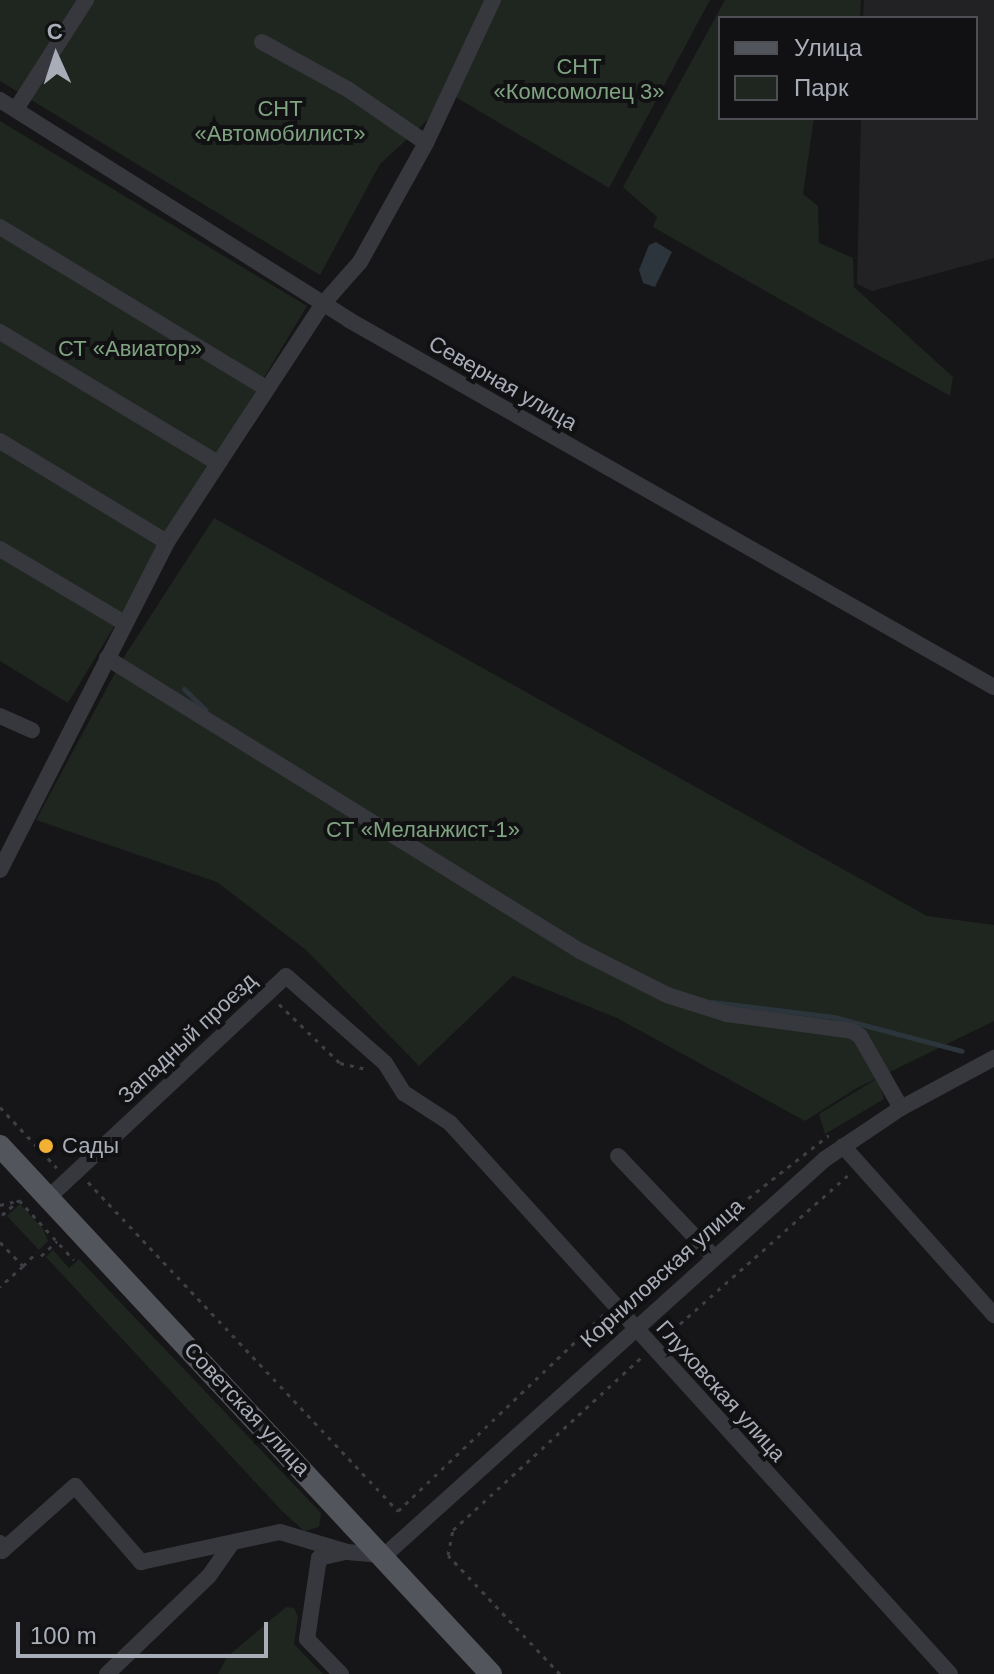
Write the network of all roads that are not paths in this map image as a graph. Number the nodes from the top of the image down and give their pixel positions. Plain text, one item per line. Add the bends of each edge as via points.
1 (86, 0) edge
2 (493, 0) edge
3 (262, 42) dead end
4 (0, 100) edge
5 (16, 109) junction
6 (426, 143) junction
7 (0, 227) edge
8 (322, 305) junction
9 (0, 332) edge
10 (267, 389) junction
11 (0, 441) edge
12 (218, 463) junction
13 (167, 542) junction
14 (0, 549) edge
15 (124, 623) junction
16 (107, 658) junction
17 (994, 687) edge
18 (0, 716) edge
19 (32, 730) dead end
20 (0, 870) edge
21 (286, 976) joint
22 (994, 1058) edge
23 (901, 1108) junction
24 (0, 1146) edge
25 (843, 1146) junction
26 (618, 1156) dead end
27 (48, 1198) junction
28 (713, 1256) junction
29 (994, 1315) edge
30 (634, 1328) junction
31 (232, 1543) junction
32 (1, 1549) edge
33 (347, 1552) junction
34 (385, 1555) junction
35 (107, 1674) edge
36 (341, 1674) edge
37 (491, 1674) edge
38 (950, 1674) edge

1 - 5 street
2 - 6 street
3 - 6 street via 349,90
4 - 5 street, Северная улица
5 - 8 street, Северная улица
6 - 8 street via 360,262
7 - 10 street
8 - 10 street
8 - 17 street, Северная улица
9 - 12 street
10 - 12 street
11 - 13 street
12 - 13 street
13 - 15 street
14 - 15 street
15 - 16 street
16 - 20 street
16 - 23 street via 580,951 667,995 727,1014 852,1031 860,1036
18 - 19 street
21 - 27 street, Западный проезд
21 - 30 street, Глуховская улица via 385,1063 404,1093 450,1123
22 - 23 street, Корниловская улица
23 - 25 street, Корниловская улица
24 - 27 main road, Советская улица
25 - 28 street, Корниловская улица
25 - 29 street
26 - 28 street
27 - 34 main road, Советская улица
28 - 30 street, Корниловская улица
30 - 34 street, Корниловская улица
30 - 38 street, Глуховская улица
31 - 32 street via 141,1562 75,1486
31 - 33 street via 280,1532
31 - 35 street via 209,1576
33 - 34 street
33 - 36 street via 319,1558 307,1639
34 - 37 main road, Советская улица

